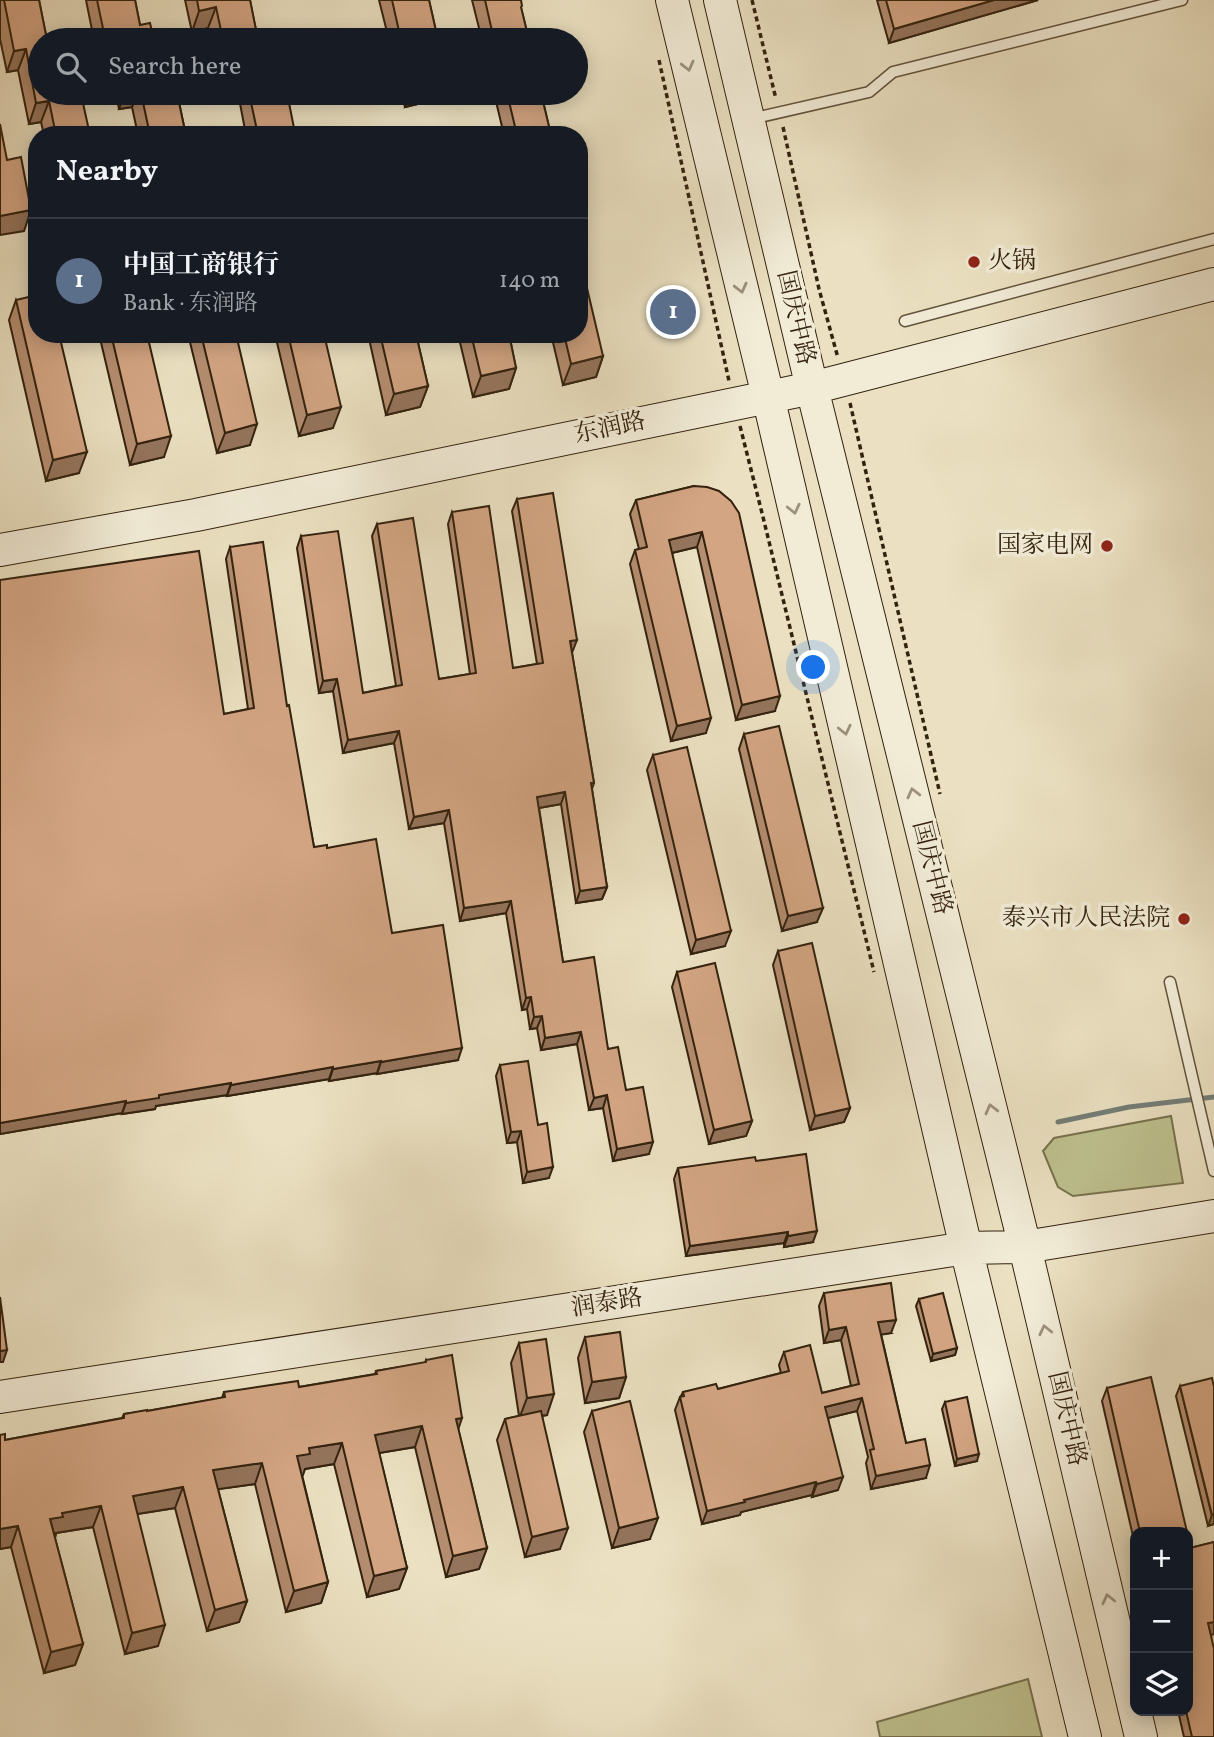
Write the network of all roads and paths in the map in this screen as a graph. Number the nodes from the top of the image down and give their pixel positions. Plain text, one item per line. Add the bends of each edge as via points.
1 (672, 0) edge
2 (720, 0) edge
3 (1182, 0) edge
4 (657, 54) dead end
5 (748, 120) junction
6 (1214, 239) edge
7 (1214, 284) edge
8 (905, 321) dead end
9 (812, 387) junction
10 (768, 396) junction
11 (734, 403) junction
12 (0, 550) edge
13 (874, 971) dead end
14 (1170, 982) dead end
15 (1214, 1171) edge
16 (1214, 1216) edge
17 (1025, 1247) junction
18 (966, 1248) junction
19 (0, 1397) edge
20 (1085, 1737) edge
21 (1141, 1737) edge

1 -> 10 main road
2 - 5 main road, 国庆中路
3 - 5 lane via 893,72 869,92
4 - 11 path
5 - 9 main road, 国庆中路
6 - 8 lane
7 - 9 main road, 东润路
9 - 10 main road, 东润路
17 -> 9 main road, 国庆中路
10 - 11 main road, 东润路
10 -> 18 main road
11 - 12 main road, 东润路 via 196,515
11 - 13 path
14 - 15 lane
16 - 17 main road, 润泰路
17 - 18 main road, 润泰路
21 -> 17 main road, 国庆中路
18 - 19 main road, 润泰路
18 - 20 main road

